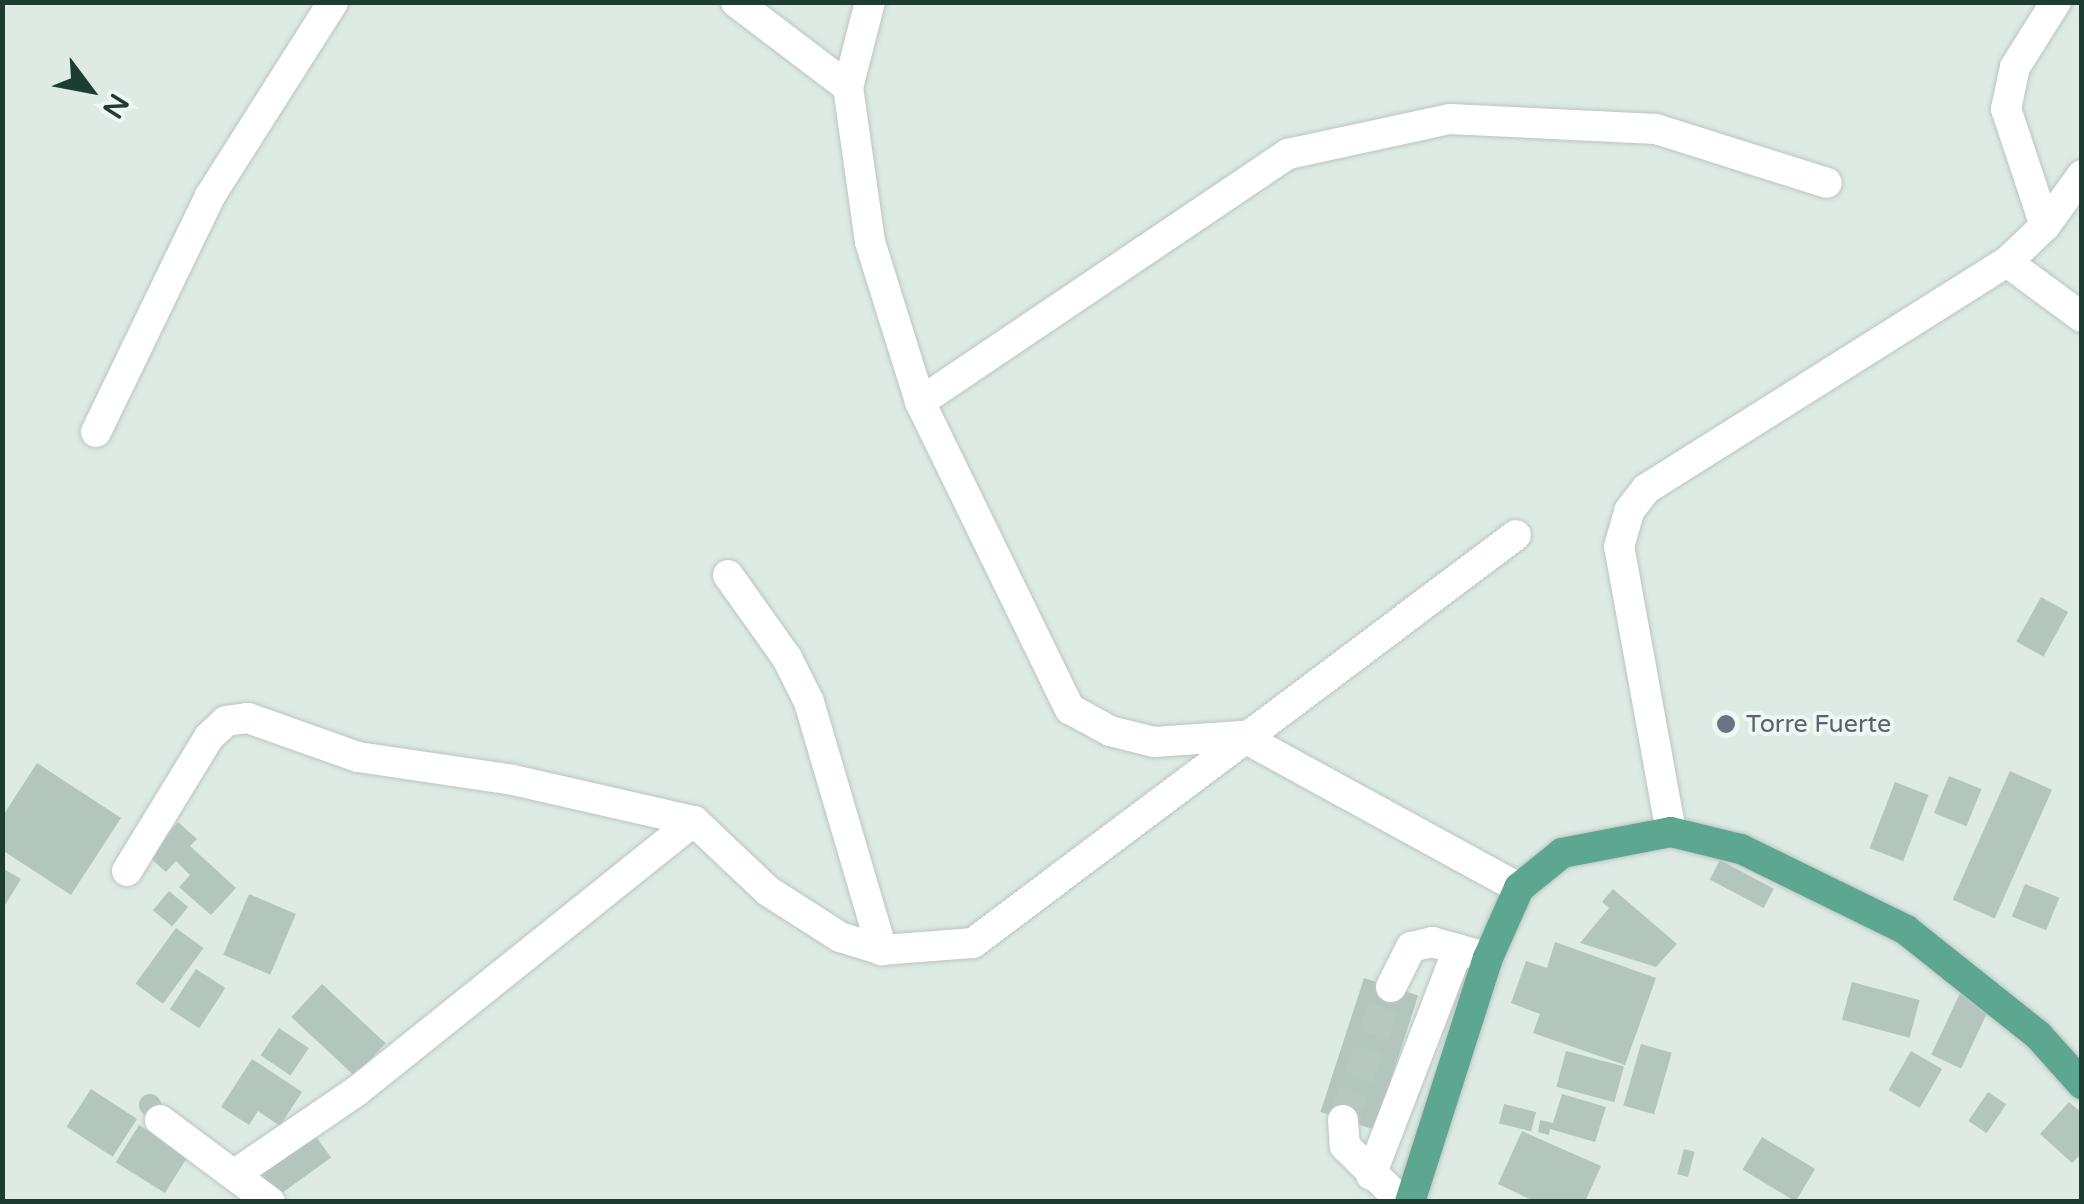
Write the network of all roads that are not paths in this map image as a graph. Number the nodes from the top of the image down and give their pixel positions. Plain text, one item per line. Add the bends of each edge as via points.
1 (333, 2) edge
2 (736, 2) edge
3 (870, 2) edge
4 (2056, 2) edge
5 (848, 86) junction
6 (2082, 175) edge
7 (1826, 183) dead end
8 (2045, 226) junction
9 (2007, 262) junction
10 (2082, 317) edge
11 (920, 402) junction
12 (96, 432) dead end
13 (1516, 535) dead end
14 (728, 575) dead end
15 (1241, 736) junction
16 (694, 820) junction
17 (1671, 832) junction
18 (127, 871) dead end
19 (1519, 888) junction
20 (1458, 949) junction
21 (882, 950) junction
22 (1488, 958) junction
23 (1391, 987) tunnel mouth
24 (2082, 1084) edge
25 (160, 1120) dead end
26 (1343, 1120) tunnel mouth
27 (238, 1172) junction
28 (1371, 1176) junction
29 (270, 1202) edge
30 (1402, 1202) edge
31 (1410, 1202) edge

1 - 12 street via 210,196
2 - 5 street
3 - 5 street
4 - 8 street via 2015,68 2006,109
5 - 11 street via 870,242
6 - 8 street
7 - 11 street via 1656,129 1450,118 1288,154
8 - 9 street
9 - 10 street
9 - 17 street via 1646,489 1629,511 1619,547
11 - 15 street via 1070,709 1110,731 1154,742
13 - 15 street
14 - 21 street via 787,658 809,702
15 - 19 street
15 - 21 street via 973,943
16 - 18 street via 513,780 358,757 248,718 226,721 210,737
16 - 21 street via 768,891 840,938
16 - 27 street via 358,1090
17 - 19 main road via 1562,853
17 - 24 main road via 1741,850 1906,930 2038,1035
19 - 22 main road
20 - 22 street
20 - 23 street via 1432,942 1411,947
20 - 28 street
22 - 31 main road
25 - 27 street
26 - 28 street via 1346,1146
27 - 29 street
28 - 30 street

